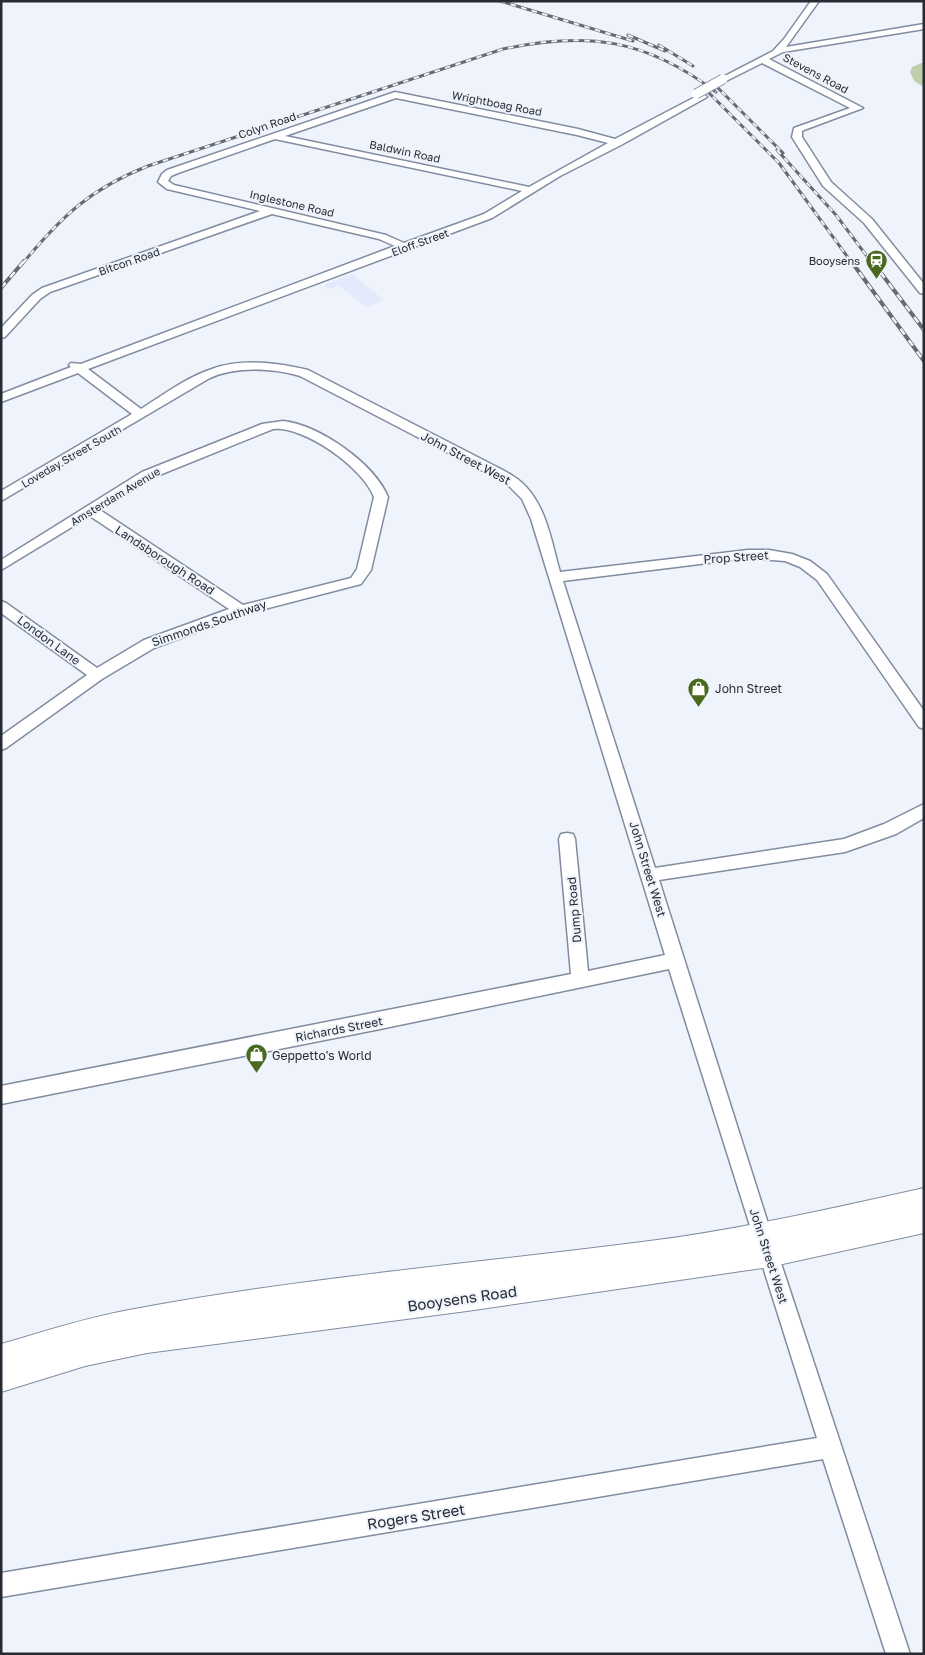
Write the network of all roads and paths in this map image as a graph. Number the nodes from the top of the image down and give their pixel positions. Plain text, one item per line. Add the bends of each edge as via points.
1 (815, 1) edge
2 (809, 12) junction
3 (924, 26) edge
4 (794, 32) junction
5 (815, 45) junction
6 (775, 52) junction
7 (765, 60) junction
8 (394, 95) joint
9 (274, 136) junction
10 (611, 143) junction
11 (571, 163) junction
12 (171, 187) joint
13 (518, 189) junction
14 (530, 190) junction
15 (271, 211) junction
16 (402, 245) junction
17 (924, 292) edge
18 (1, 335) edge
19 (77, 367) junction
20 (1, 391) edge
21 (1, 398) edge
22 (141, 415) junction
23 (1, 497) edge
24 (90, 510) junction
25 (1, 566) edge
26 (555, 577) junction
27 (356, 581) joint
28 (1, 606) edge
29 (241, 610) junction
30 (97, 675) junction
31 (924, 724) edge
32 (1, 744) edge
33 (924, 810) edge
34 (567, 839) dead end
35 (650, 875) junction
36 (676, 960) junction
37 (580, 980) junction
38 (1, 1095) edge
39 (924, 1200) edge
40 (924, 1221) edge
41 (765, 1245) junction
42 (1, 1357) edge
43 (1, 1379) edge
44 (830, 1447) junction
45 (1, 1585) edge
46 (898, 1654) edge

1 - 2 street
2 - 4 street
2 - 5 street via 807,31
3 - 5 street
4 - 5 street
4 - 6 street
5 - 6 street, Eloff Street
5 - 7 street, Eloff Street
6 - 7 street, Eloff Street
7 - 10 street, Eloff Street
7 - 17 street, Stevens Road via 858,108 801,128 797,130 797,136 827,184 868,221
8 - 9 street, Colyn Road
8 - 10 street, Wrightboag Road via 595,136
9 - 12 street, Colyn Road via 173,171 163,178 163,182
9 - 13 street, Baldwin Road
10 - 11 street, Eloff Street
11 - 13 street, Eloff Street
11 - 14 street, Eloff Street
12 - 15 street, Inglestone Road
13 - 14 street, Baldwin Road
13 - 16 street, Eloff Street via 474,214
14 - 16 street, Eloff Street via 488,216
15 - 16 street, Inglestone Road via 382,237
15 - 18 street, Bitcon Road via 46,290
16 - 19 street, Eloff Street
19 - 20 street, Eloff Street
19 - 21 street, Eloff Street
19 - 22 street
22 - 23 street, Loveday Street South
22 - 26 street, John Street West via 201,378 222,370 304,373 514,483 531,503
24 - 25 street, Amsterdam Avenue
24 - 27 street, Amsterdam Avenue via 160,469 260,428 292,427 343,455 380,489 379,511 364,570
24 - 29 street, Landsborough Road
26 - 31 street, Prop Street via 748,554 768,553 798,560 822,577
26 - 35 street, John Street West
27 - 29 street, Simmonds Southway
28 - 30 street, London Lane
29 - 30 street, Simmonds Southway via 149,644
30 - 32 street, Simmonds Southway
33 - 35 street via 890,829 837,847
34 - 37 street, Dump Road
35 - 36 street, John Street West
36 - 37 street, Richards Street
36 - 41 street, John Street West
37 - 38 street, Richards Street
39 - 41 main road, Booysens Road
40 - 41 main road, Booysens Road
41 - 42 main road, Booysens Road via 644,1254 320,1293 128,1323
41 - 43 main road, Booysens Road via 467,1298 147,1340 86,1353
41 - 44 street, John Street West
44 - 45 street, Rogers Street
44 - 46 street, John Street West

